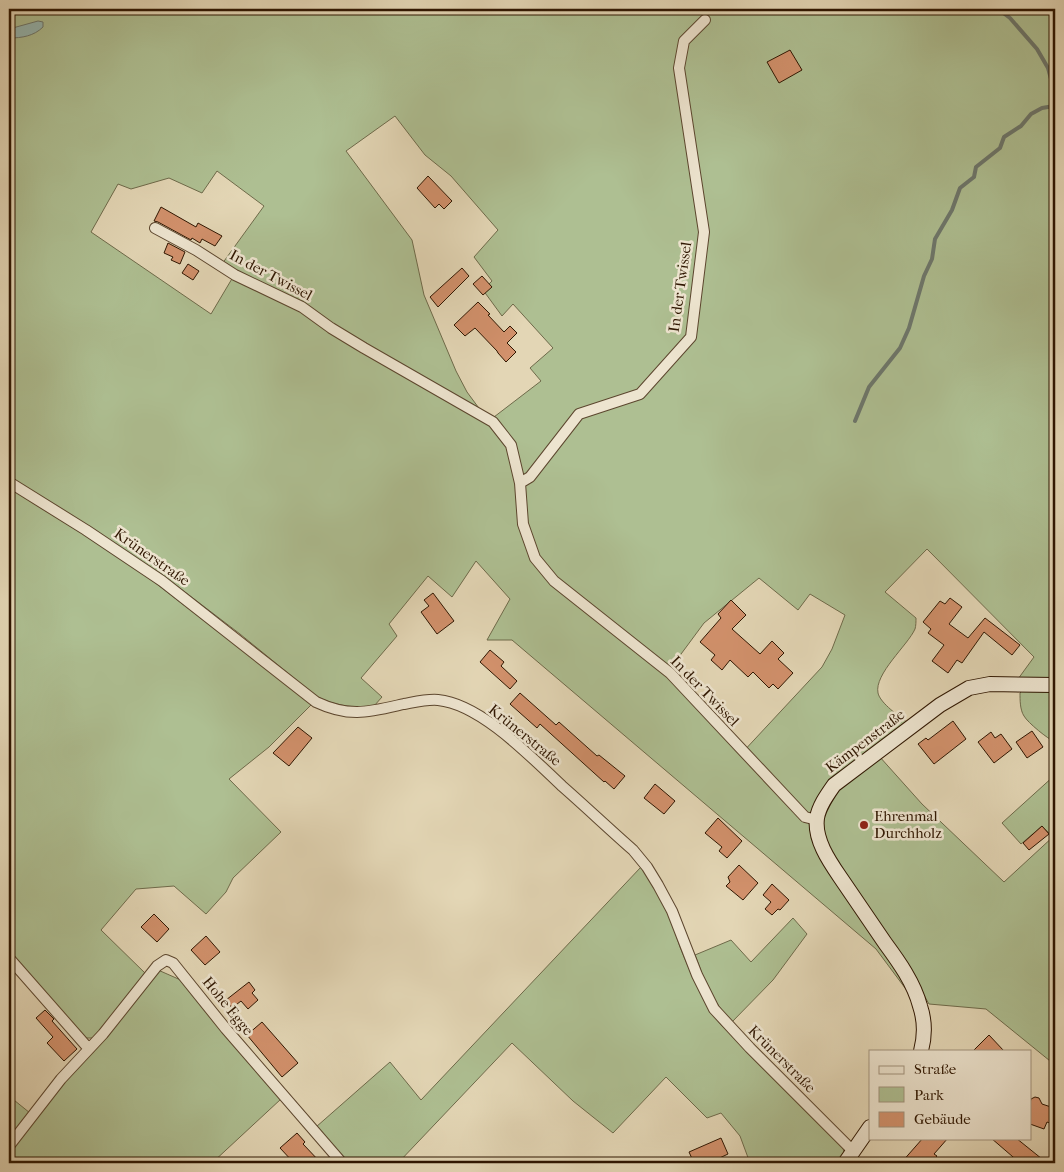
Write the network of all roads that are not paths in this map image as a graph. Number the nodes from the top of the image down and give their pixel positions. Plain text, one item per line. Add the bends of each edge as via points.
1 (705, 20) dead end
2 (155, 228) dead end
3 (9, 482) edge
4 (520, 483) junction
5 (1055, 685) edge
6 (817, 820) junction
7 (9, 958) edge
8 (89, 1049) junction
9 (921, 1050) edge
10 (869, 1128) edge
11 (9, 1146) edge
12 (853, 1151) junction
13 (342, 1163) edge
14 (845, 1163) edge

1 - 4 street, In der Twissel via 684,41 679,68 704,232 691,338 640,394 579,414 530,477
2 - 4 street, In der Twissel via 235,276 302,307 364,348 493,422 511,445
3 - 12 street, Krünerstraße via 162,581 316,702 347,712 370,712 420,701 449,702 476,714 513,741 647,866 672,911 714,1009
4 - 6 street, In der Twissel via 523,524 535,558 554,581 670,673 805,817
5 - 6 street, Kämpenstraße via 990,684 959,693 834,785 824,799
6 - 9 street, Kämpenstraße via 821,847 914,990 924,1024
7 - 8 street
8 - 11 street, Hohe Egge via 61,1079
8 - 13 street, Hohe Egge via 157,966 166,960 174,963 226,1029
10 - 12 street
12 - 14 street

